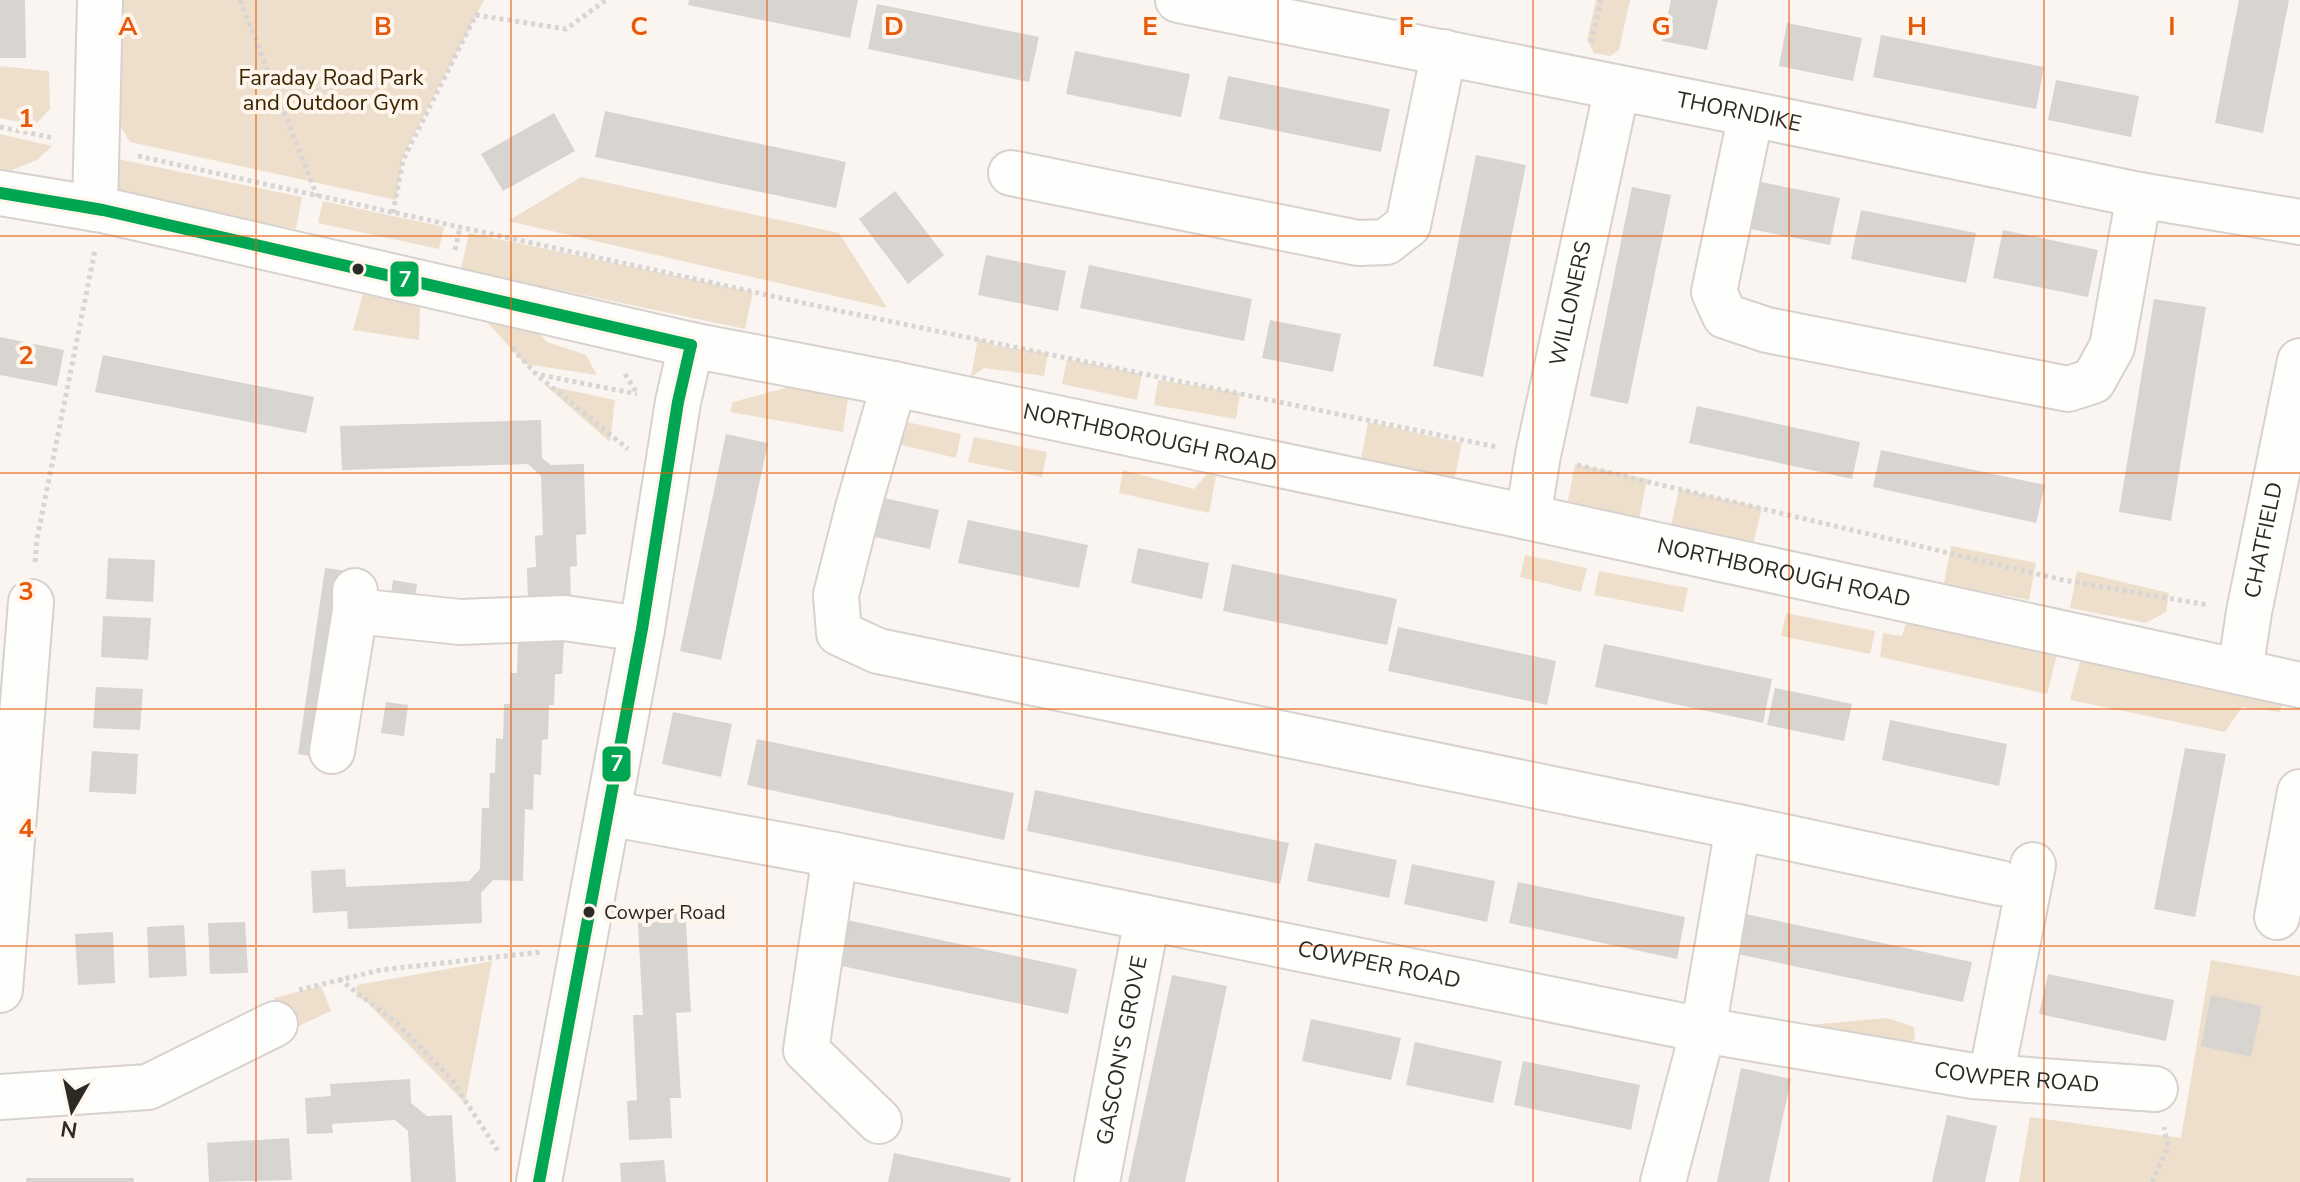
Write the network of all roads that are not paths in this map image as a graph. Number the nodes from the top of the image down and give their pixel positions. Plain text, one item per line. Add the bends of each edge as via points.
1 (100, 0) edge
2 (1178, 0) edge
3 (1444, 52) junction
4 (1617, 88) junction
5 (1751, 114) junction
6 (1011, 173) dead end
7 (0, 193) edge
8 (2139, 195) junction
9 (99, 209) junction
10 (2300, 222) edge
11 (691, 345) junction
12 (2300, 361) edge
13 (894, 384) junction
14 (1528, 517) junction
15 (31, 602) road end
16 (642, 629) junction
17 (2240, 672) junction
18 (2300, 685) edge
19 (332, 751) dead end
20 (2300, 792) edge
21 (608, 813) junction
22 (1738, 827) junction
23 (835, 855) junction
24 (2277, 917) dead end
25 (1147, 919) junction
26 (0, 990) edge
27 (275, 1024) road end
28 (1703, 1030) junction
29 (1991, 1077) junction
30 (0, 1079) edge
31 (2155, 1089) road end
32 (0, 1097) edge
33 (879, 1121) dead end
34 (539, 1182) edge
35 (1097, 1182) edge
36 (1663, 1182) edge

1 - 9 street
2 - 3 street, THORNDIKE
3 - 4 street, THORNDIKE
3 - 6 street via 1408,225 1386,242 1358,243
4 - 5 street, THORNDIKE
4 - 14 street, WILLONERS
5 - 8 street, THORNDIKE
5 - 8 street via 1714,292 1725,316 1767,330 2068,389 2093,381 2112,347
7 - 9 street, NORTHBOROUGH ROAD
8 - 10 street, THORNDIKE
9 - 11 street, NORTHBOROUGH ROAD
11 - 13 street, NORTHBOROUGH ROAD
11 - 16 street
12 - 17 street, CHATFIELD
13 - 14 street, NORTHBOROUGH ROAD
13 - 22 street via 836,595 839,633 878,651
14 - 17 street, NORTHBOROUGH ROAD
15 - 26 street
16 - 19 street via 564,618 460,622 355,601
16 - 21 street
17 - 18 street, NORTHBOROUGH ROAD
20 - 24 street
21 - 23 street, COWPER ROAD
21 - 34 street
22 - 28 street
22 - 29 street via 2016,874
23 - 25 street, COWPER ROAD
23 - 33 street via 806,1050
25 - 28 street, COWPER ROAD
25 - 35 street, GASCON'S GROVE
27 - 32 street via 148,1087
28 - 29 street, COWPER ROAD
28 - 36 street
29 - 31 street, COWPER ROAD
30 - 32 street

